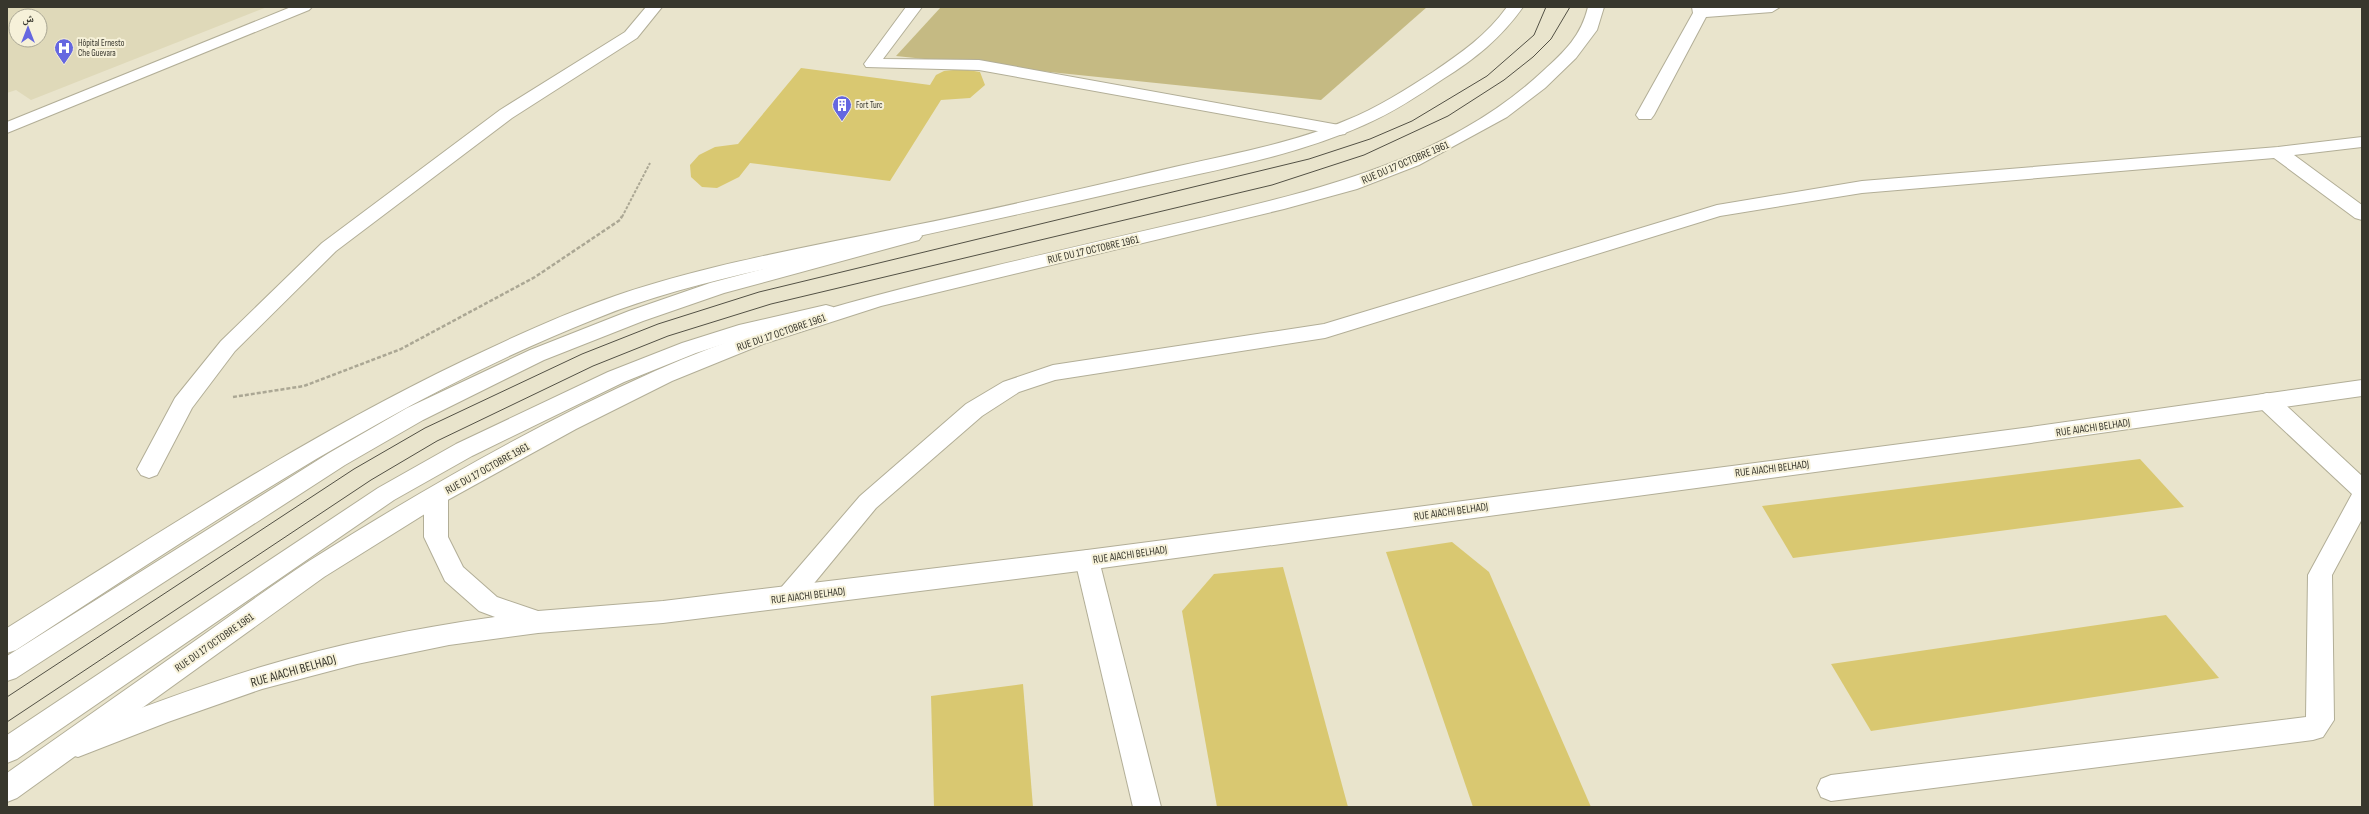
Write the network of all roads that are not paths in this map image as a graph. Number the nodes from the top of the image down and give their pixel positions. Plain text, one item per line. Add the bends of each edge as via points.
1 (304, 7) edge
2 (654, 7) edge
3 (914, 7) edge
4 (1516, 7) edge
5 (1596, 7) edge
6 (1772, 7) edge
7 (1700, 10) edge
8 (1646, 115) dead end
9 (7, 128) edge
10 (1339, 130) junction
11 (2362, 142) edge
12 (2278, 152) junction
13 (2362, 214) edge
14 (979, 218) junction
15 (878, 300) junction
16 (2362, 388) edge
17 (2267, 402) junction
18 (149, 469) dead end
19 (2362, 490) edge
20 (436, 496) junction
21 (2362, 497) edge
22 (1087, 560) junction
23 (788, 597) junction
24 (538, 622) junction
25 (7, 642) edge
26 (7, 670) edge
27 (7, 750) edge
28 (57, 753) junction
29 (1831, 788) dead end
30 (7, 789) edge
31 (1147, 807) edge

1 - 9 street
2 - 18 street via 631,36 506,114 329,247 228,346 183,404
3 - 10 street via 872,64 979,65
4 - 10 street via 1491,39 1468,56 1375,114
5 - 15 street, RUE DU 17 OCTOBRE 1961 via 1591,28 1570,55 1539,84 1501,112 1413,161 1351,185 1277,205
6 - 7 street
7 - 8 street
10 - 14 street via 1264,152
11 - 12 street
12 - 13 street
12 - 23 street via 1862,187 1717,212 1325,331 1061,372 1032,379 1004,391 974,410 868,502
14 - 25 street via 756,265 665,288 590,313 515,344 441,379 275,473
14 - 26 street via 718,288 636,316 537,355 415,414 337,459
15 - 20 street, RUE DU 17 OCTOBRE 1961 via 756,339 664,376 568,423
15 - 27 street via 739,332 689,348 616,377 464,450 386,494
16 - 17 street, RUE AIACHI BELHADJ
17 - 19 street
17 - 22 street, RUE AIACHI BELHADJ via 2032,436
20 - 24 street, RUE AIACHI BELHADJ via 436,537 454,574 488,604
20 - 28 street, RUE DU 17 OCTOBRE 1961 via 316,570
21 - 29 street via 2320,575 2320,720 2313,728
22 - 23 street, RUE AIACHI BELHADJ
22 - 31 street
23 - 24 street, RUE AIACHI BELHADJ via 663,612
24 - 28 street, RUE AIACHI BELHADJ via 449,634 357,652 262,678 162,712
28 - 30 street, RUE DU 17 OCTOBRE 1961

